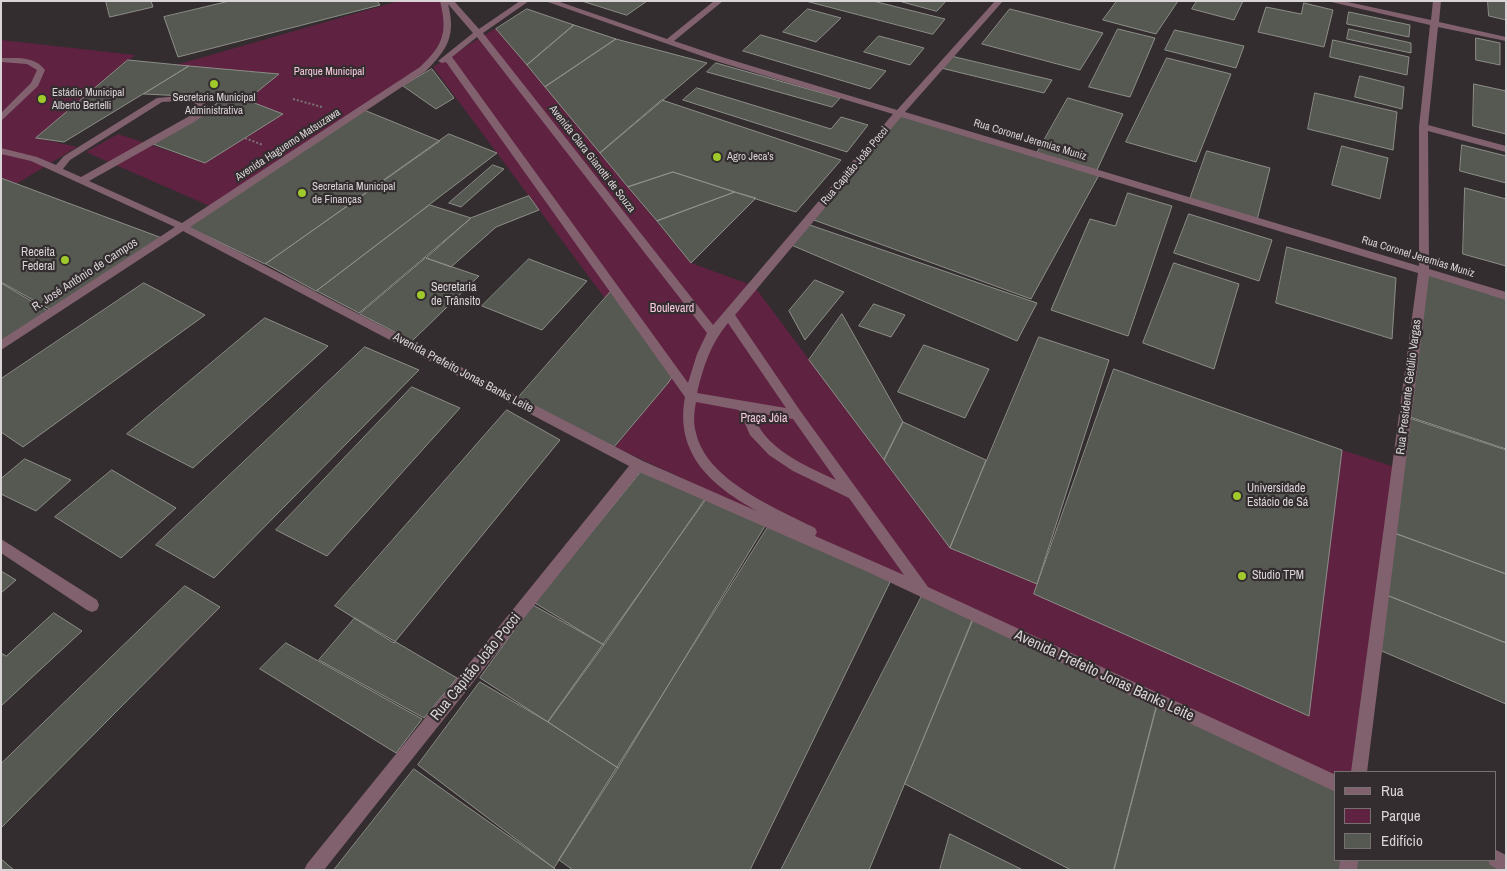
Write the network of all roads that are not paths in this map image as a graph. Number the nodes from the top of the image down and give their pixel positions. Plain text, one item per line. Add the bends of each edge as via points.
1 (444, 1) edge
2 (450, 1) edge
3 (524, 1) edge
4 (549, 1) edge
5 (719, 1) edge
6 (999, 1) edge
7 (1331, 1) edge
8 (1438, 1) edge
9 (1435, 24) junction
10 (478, 33) junction
11 (1506, 39) edge
12 (668, 42) junction
13 (448, 58) junction
14 (1, 60) edge
15 (405, 82) junction
16 (900, 112) junction
17 (1, 118) edge
18 (1423, 127) junction
19 (1506, 149) edge
20 (1, 152) edge
21 (57, 170) junction
22 (83, 180) junction
23 (184, 227) junction
24 (1424, 271) junction
25 (1506, 296) edge
26 (729, 315) junction
27 (714, 333) junction
28 (1, 346) edge
29 (691, 397) junction
30 (744, 406) junction
31 (797, 415) junction
32 (638, 465) junction
33 (854, 495) junction
34 (1, 545) edge
35 (873, 568) junction
36 (923, 592) junction
37 (92, 605) dead end
38 (1359, 771) edge
39 (1334, 783) edge
40 (313, 870) edge

1 - 15 street, Avenida Haguemo Matsuzawa via 450,26 445,45
2 - 10 street, Avenida Clara Gianotti de Souza
3 - 10 street, Avenida Haguemo Matsuzawa
4 - 12 street, Rua Coronel Jeremias Muniz
5 - 12 street
6 - 16 street, Rua Capitão João Pocci
7 - 9 street
8 - 9 street, Rua Presidente Getúlio Vargas
9 - 11 street
9 - 18 street, Rua Presidente Getúlio Vargas
10 - 13 street, Avenida Haguemo Matsuzawa
10 - 27 street, Avenida Clara Gianotti de Souza
12 - 16 street, Rua Coronel Jeremias Muniz
13 - 15 street, Avenida Haguemo Matsuzawa
13 - 29 street
14 - 17 street via 32,63 41,70 35,84
15 - 23 street, Avenida Haguemo Matsuzawa
16 - 24 street, Rua Coronel Jeremias Muniz
16 - 26 street, Rua Capitão João Pocci
18 - 19 street
18 - 24 street, Rua Presidente Getúlio Vargas
20 - 21 street, Avenida Prefeito Jonas Banks Leite via 34,159
21 - 22 street, Avenida Prefeito Jonas Banks Leite
21 - 22 street via 67,158 160,100 200,101 207,109
22 - 23 street, Avenida Prefeito Jonas Banks Leite
23 - 28 street, R. José Antônio de Campos
23 - 32 street, Avenida Prefeito Jonas Banks Leite
24 - 25 street, Rua Coronel Jeremias Muniz
24 - 38 street, Rua Presidente Getúlio Vargas
26 - 27 street, Rua Capitão João Pocci
26 - 31 street
27 - 29 street, Avenida Prefeito Jonas Banks Leite via 705,347
29 - 30 street
29 - 35 street, Avenida Prefeito Jonas Banks Leite via 690,435 718,477
30 - 31 street
30 - 33 street via 753,430 768,447
31 - 33 street
32 - 35 street, Avenida Prefeito Jonas Banks Leite
32 - 40 street, Rua Capitão João Pocci
33 - 36 street
34 - 37 street
35 - 36 street, Avenida Prefeito Jonas Banks Leite
36 - 39 street, Avenida Prefeito Jonas Banks Leite

